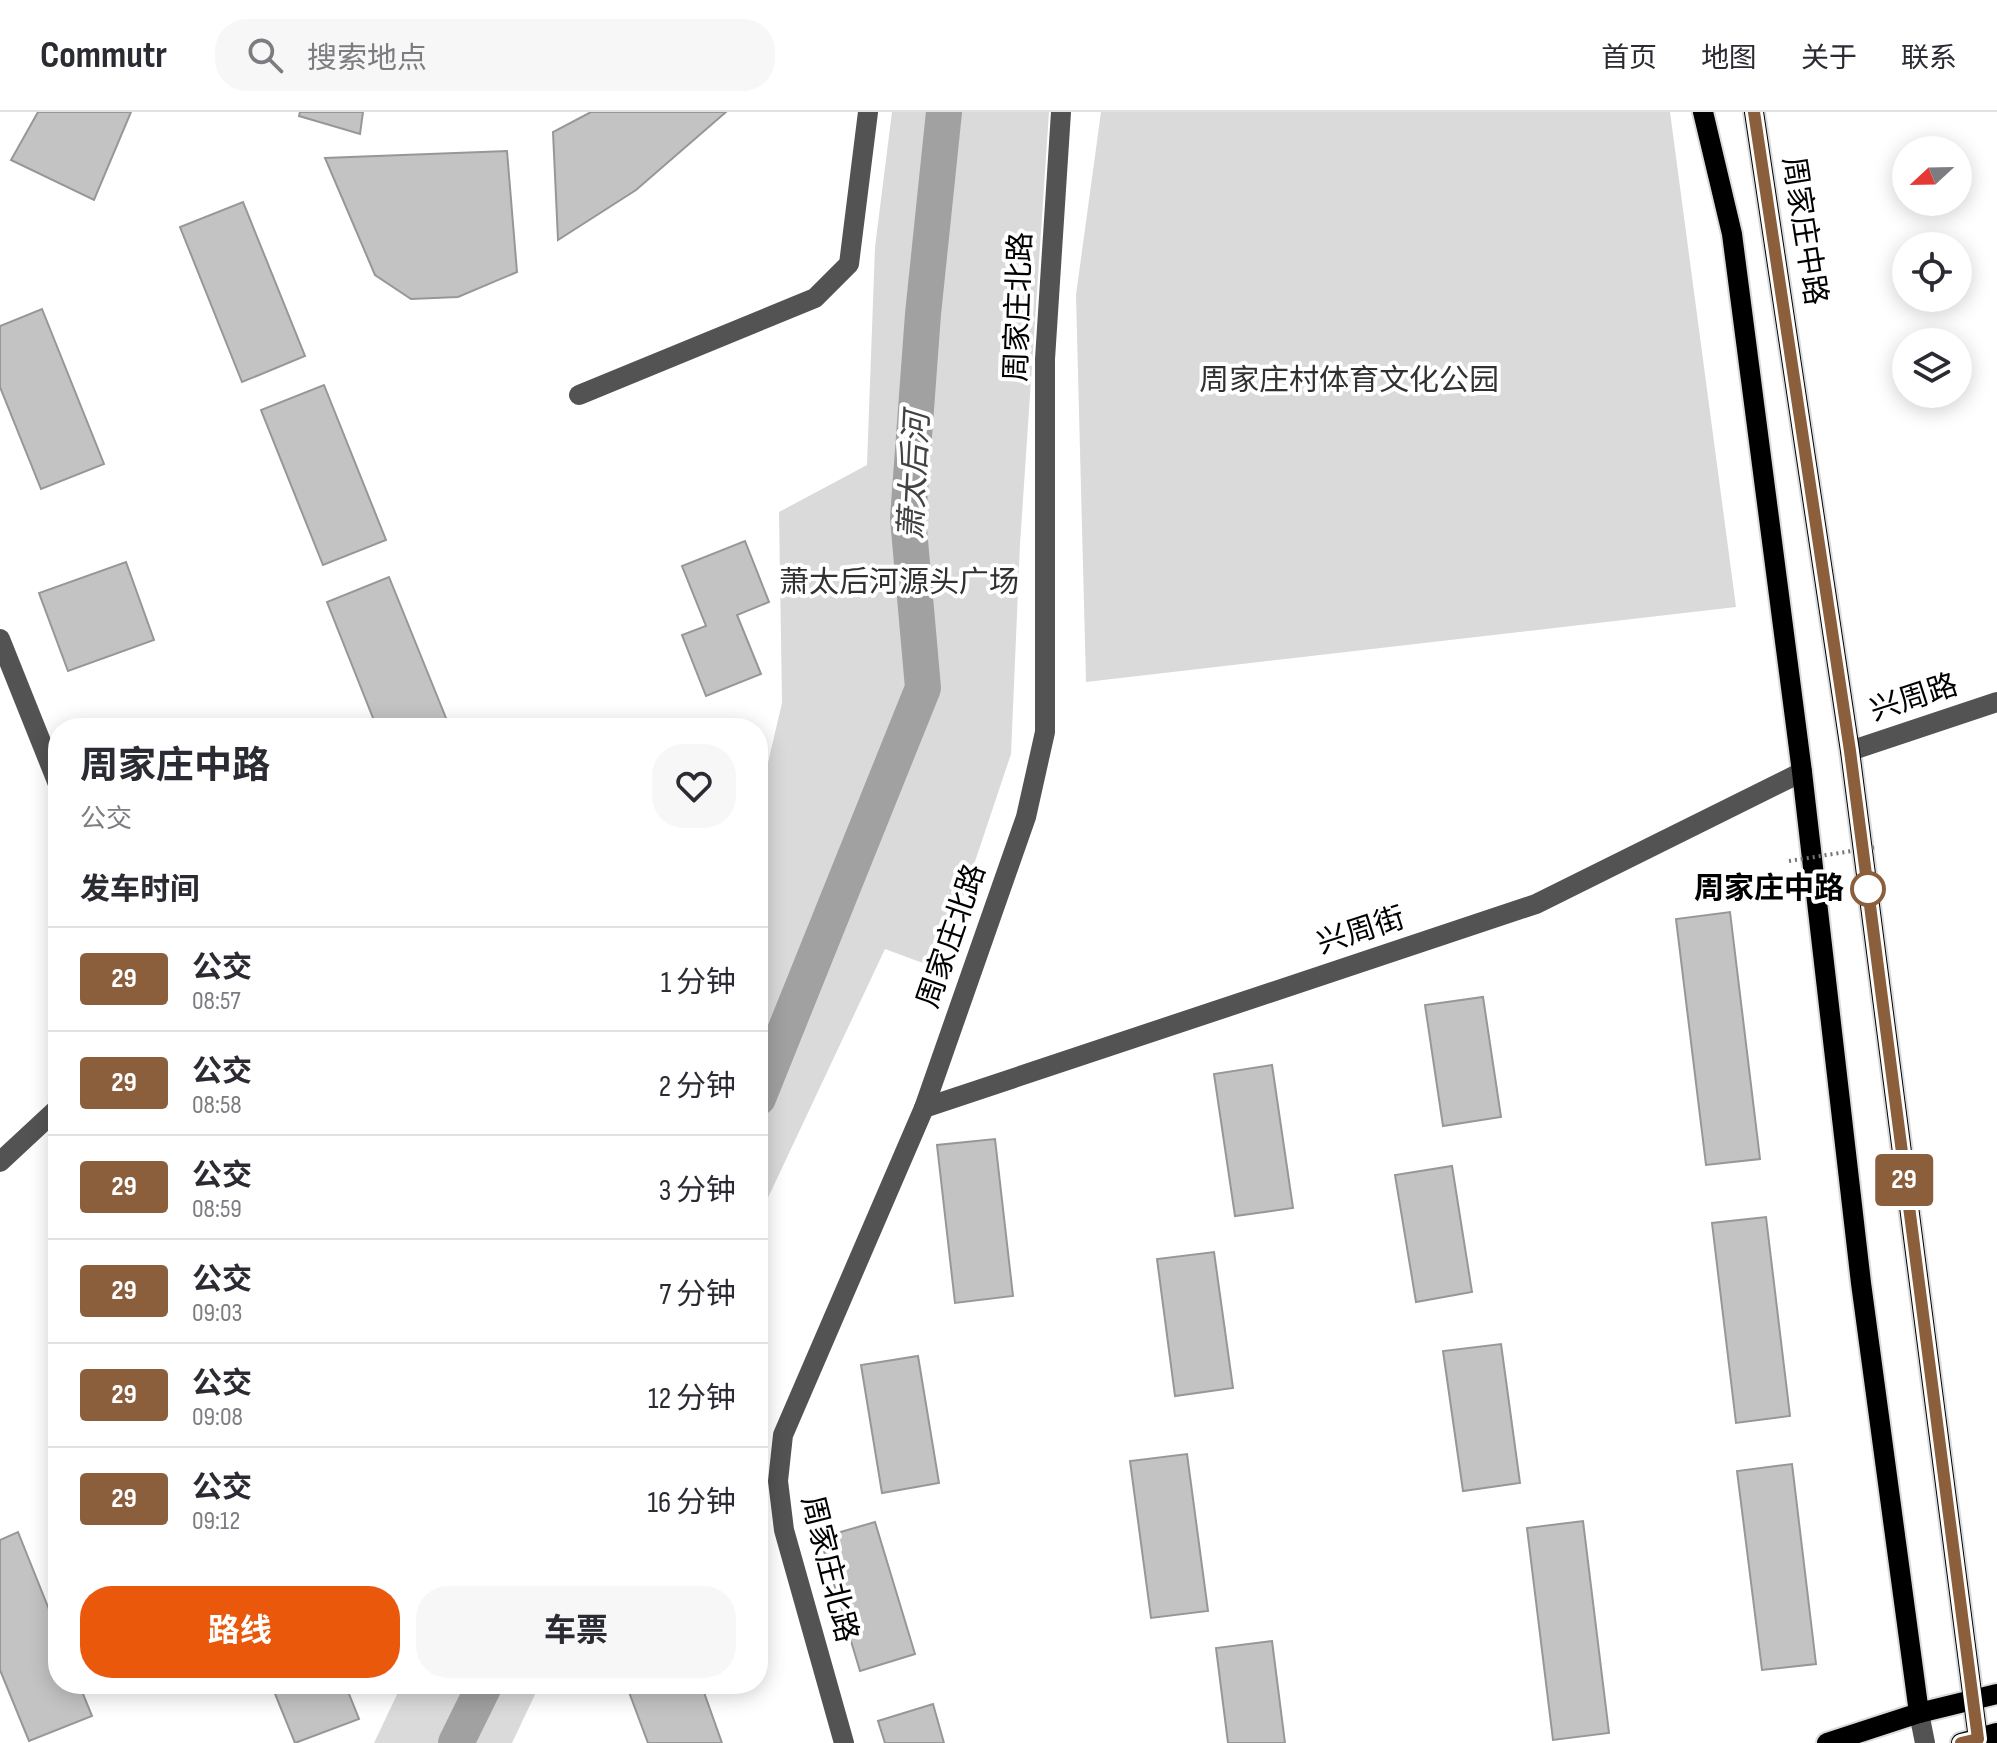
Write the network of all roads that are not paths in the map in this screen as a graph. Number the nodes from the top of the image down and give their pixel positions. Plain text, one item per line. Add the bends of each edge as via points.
1 (868, 112) edge
2 (1061, 112) edge
3 (1703, 112) edge
4 (1754, 112) edge
5 (579, 395) dead end
6 (0, 639) edge
7 (1997, 702) edge
8 (1850, 751) junction
9 (48, 759) edge
10 (1802, 772) junction
11 (924, 1108) junction
12 (48, 1117) edge
13 (0, 1162) edge
14 (1997, 1694) edge
15 (1972, 1700) junction
16 (1919, 1713) junction
17 (1978, 1739) edge
18 (844, 1743) edge
19 (1827, 1743) edge
20 (1925, 1743) edge

1 - 5 street via 849,264 815,298
2 - 11 street, 周家庄北路 via 1045,359 1045,732 1026,817
3 - 10 main road via 1732,234
4 - 8 main road, 周家庄中路
6 - 9 street
7 - 8 street, 兴周路
8 - 15 main road, 周家庄中路
10 - 11 street, 兴周街 via 1536,904
10 - 16 main road via 1861,1283
11 - 18 street, 周家庄北路 via 783,1435 778,1481 784,1530
12 - 13 street
14 - 15 main road
15 - 16 main road
15 - 17 main road, 周家庄中路
16 - 19 main road
16 - 20 street

